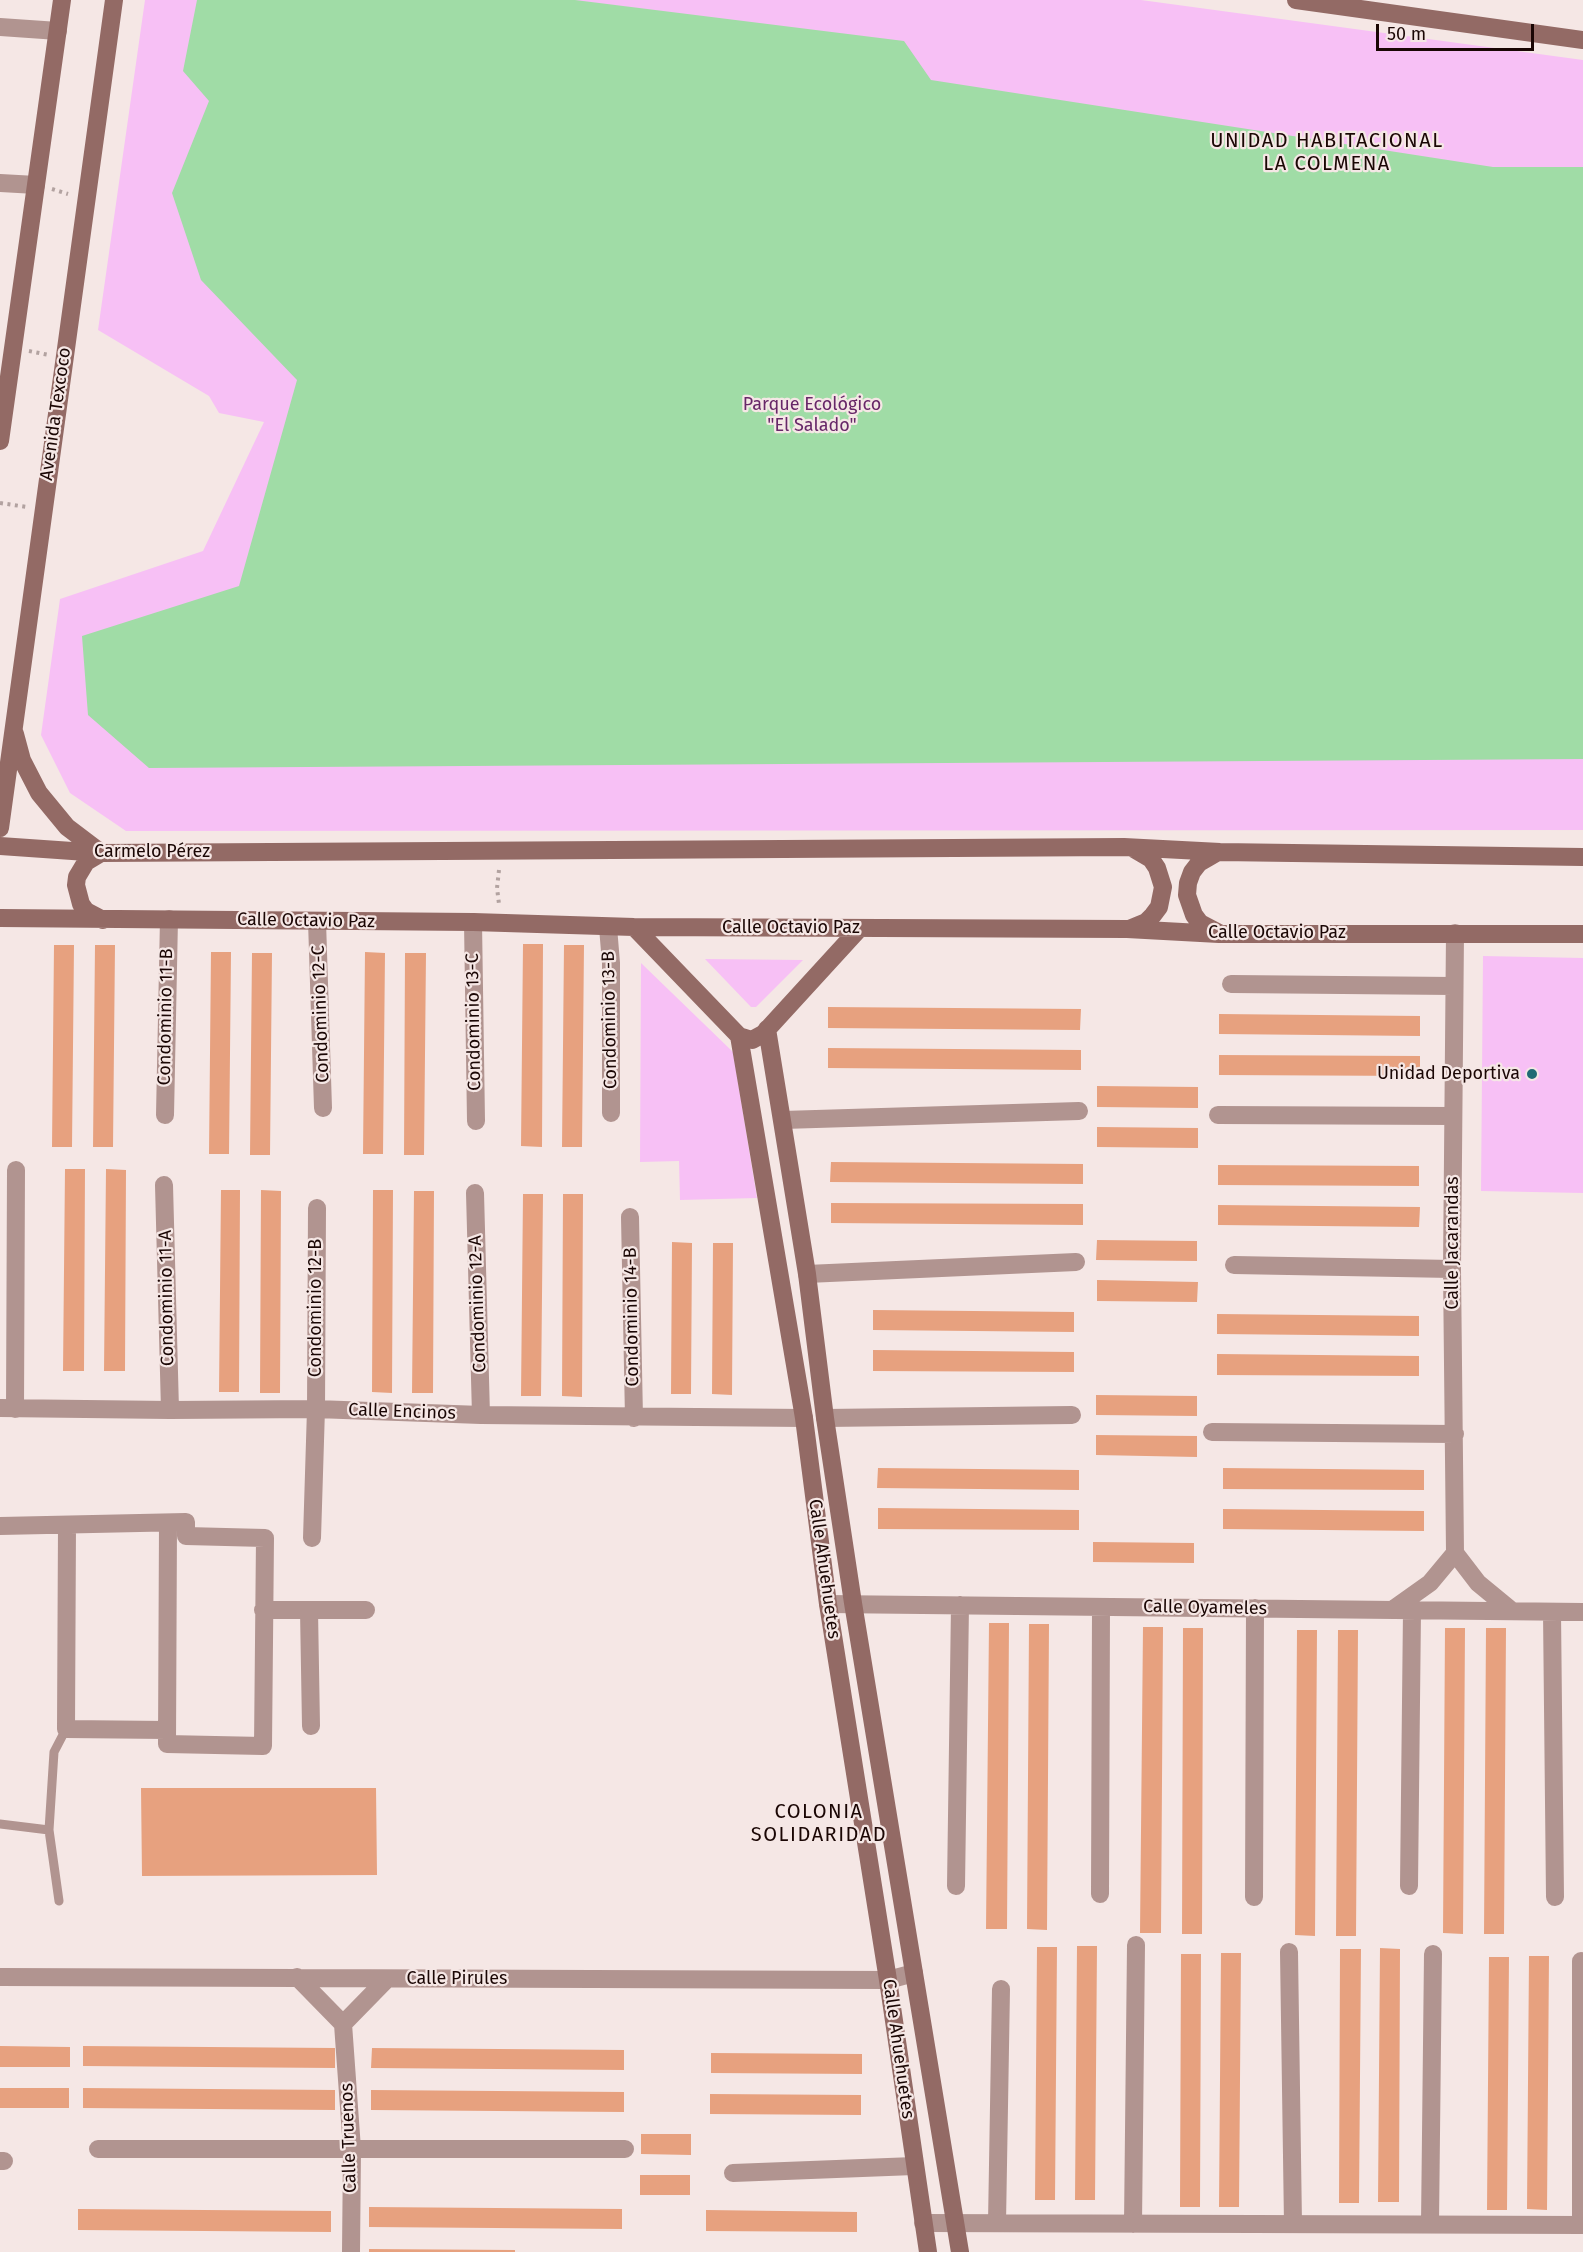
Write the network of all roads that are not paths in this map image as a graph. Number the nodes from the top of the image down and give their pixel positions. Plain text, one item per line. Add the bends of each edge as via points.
1 (62, 0) edge
2 (114, 0) edge
3 (1296, 0) edge
4 (0, 27) edge
5 (58, 31) junction
6 (1583, 40) edge
7 (0, 183) edge
8 (36, 185) junction
9 (7, 348) edge
10 (0, 441) edge
11 (13, 723) junction
12 (0, 828) edge
13 (0, 846) edge
14 (1124, 848) junction
15 (1220, 852) junction
16 (101, 853) junction
17 (1583, 857) edge
18 (0, 918) edge
19 (169, 919) junction
20 (103, 920) junction
21 (317, 921) junction
22 (473, 922) junction
23 (608, 927) junction
24 (634, 927) junction
25 (860, 928) junction
26 (1127, 929) junction
27 (1455, 933) junction
28 (1219, 934) junction
29 (1583, 934) edge
30 (1231, 984) dead end
31 (1454, 986) junction
32 (767, 1029) junction
33 (739, 1036) junction
34 (324, 1108) dead end
35 (1079, 1111) dead end
36 (611, 1113) dead end
37 (1218, 1114) dead end
38 (165, 1115) dead end
39 (1453, 1116) junction
40 (783, 1120) junction
41 (476, 1121) dead end
42 (16, 1170) dead end
43 (164, 1185) dead end
44 (475, 1193) dead end
45 (317, 1208) dead end
46 (630, 1217) dead end
47 (1076, 1262) dead end
48 (1234, 1265) dead end
49 (1452, 1269) junction
50 (807, 1274) junction
51 (8, 1408) edge
52 (316, 1409) junction
53 (170, 1410) junction
54 (1072, 1414) dead end
55 (481, 1415) junction
56 (634, 1418) junction
57 (804, 1418) junction
58 (825, 1418) junction
59 (1212, 1432) dead end
60 (1455, 1434) junction
61 (168, 1523) junction
62 (66, 1525) junction
63 (0, 1526) edge
64 (312, 1538) dead end
65 (1455, 1552) junction
66 (853, 1603) junction
67 (828, 1604) junction
68 (960, 1605) junction
69 (1101, 1607) junction
70 (1255, 1608) junction
71 (263, 1610) junction
72 (309, 1610) junction
73 (366, 1610) dead end
74 (1392, 1610) junction
75 (1412, 1610) junction
76 (1512, 1611) junction
77 (1552, 1611) junction
78 (1583, 1612) edge
79 (311, 1726) dead end
80 (66, 1729) junction
81 (167, 1730) junction
82 (0, 1824) edge
83 (49, 1830) junction
84 (956, 1886) dead end
85 (1409, 1886) dead end
86 (1100, 1894) dead end
87 (1254, 1897) dead end
88 (1556, 1897) dead end
89 (59, 1900) dead end
90 (1136, 1945) dead end
91 (1289, 1952) dead end
92 (1433, 1954) dead end
93 (1581, 1961) dead end
94 (914, 1973) junction
95 (0, 1977) edge
96 (297, 1977) junction
97 (387, 1979) junction
98 (888, 1980) junction
99 (1000, 1989) dead end
100 (343, 2024) junction
101 (98, 2149) dead end
102 (352, 2149) junction
103 (625, 2149) dead end
104 (914, 2166) junction
105 (734, 2173) dead end
106 (923, 2223) junction
107 (955, 2223) junction
108 (997, 2223) junction
109 (1133, 2224) junction
110 (1293, 2224) junction
111 (1430, 2224) junction
112 (1582, 2225) edge
113 (351, 2252) edge
114 (928, 2252) edge
115 (960, 2252) edge

1 - 5 street
2 - 11 street, Avenida Texcoco
3 - 6 street
4 - 5 street
5 - 8 street
7 - 8 street
8 - 9 street
9 - 10 street
11 - 12 street, Avenida Texcoco
11 - 16 street via 22,760 39,794 67,827
13 - 16 street, Carmelo Pérez
14 - 15 street
14 - 16 street, Carmelo Pérez
14 - 26 street via 1151,859 1162,877 1163,887 1154,915
15 - 17 street
15 - 28 street via 1209,856 1192,872 1187,895 1200,923
16 - 20 street via 81,869 76,885 86,911
18 - 20 street, Calle Octavio Paz
19 - 20 street, Calle Octavio Paz
19 - 21 street, Calle Octavio Paz
19 - 38 street, Condominio 11-B
21 - 22 street, Calle Octavio Paz
21 - 34 street, Condominio 12-C
22 - 23 street, Calle Octavio Paz
22 - 41 street, Condominio 13-C
23 - 24 street, Calle Octavio Paz
23 - 36 street, Condominio 13-B
24 - 25 street, Calle Octavio Paz
24 - 33 street
25 - 26 street, Calle Octavio Paz
25 - 32 street
26 - 28 street, Calle Octavio Paz
27 - 28 street, Calle Octavio Paz
27 - 29 street, Calle Octavio Paz
27 - 31 street, Calle Jacarandas
30 - 31 street
31 - 39 street, Calle Jacarandas
32 - 33 street via 752,1040
32 - 40 street, Calle Ahuehuetes
33 - 57 street, Calle Ahuehuetes
35 - 40 street
37 - 39 street
39 - 49 street, Calle Jacarandas
40 - 50 street, Calle Ahuehuetes
42 - 51 street
43 - 53 street, Condominio 11-A
44 - 55 street, Condominio 12-A
45 - 52 street, Condominio 12-B
46 - 56 street, Condominio 14-B
47 - 50 street
48 - 49 street
49 - 60 street, Calle Jacarandas
50 - 58 street, Calle Ahuehuetes
51 - 53 street, Calle Encinos
52 - 53 street, Calle Encinos
52 - 55 street, Calle Encinos
52 - 64 street, Condominio 12-B
54 - 58 street
55 - 56 street, Calle Encinos
56 - 57 street, Calle Encinos
57 - 67 street, Calle Ahuehuetes
58 - 66 street, Calle Ahuehuetes
59 - 60 street
60 - 65 street, Calle Jacarandas
61 - 62 street
61 - 71 street via 186,1522 186,1536 265,1538
61 - 81 street
62 - 63 street
62 - 80 street
65 - 74 street via 1430,1584
65 - 76 street via 1478,1583
66 - 67 street, Calle Oyameles
66 - 68 street, Calle Oyameles
66 - 94 street, Calle Ahuehuetes
67 - 98 street, Calle Ahuehuetes
68 - 69 street, Calle Oyameles
68 - 84 street
69 - 70 street, Calle Oyameles
69 - 86 street
70 - 74 street, Calle Oyameles
70 - 87 street
71 - 72 street
71 - 81 street via 263,1746 167,1744
72 - 73 street
72 - 79 street
74 - 75 street, Calle Oyameles
75 - 76 street, Calle Oyameles
75 - 85 street
76 - 77 street, Calle Oyameles
77 - 78 street, Calle Oyameles
77 - 88 street
80 - 81 street
80 - 83 lane via 54,1752
82 - 83 lane
83 - 89 lane
90 - 109 street
91 - 110 street
92 - 111 street
93 - 112 street
94 - 98 street, Calle Pirules
94 - 107 street, Calle Ahuehuetes
95 - 96 street, Calle Pirules
96 - 97 street, Calle Pirules
96 - 100 street
97 - 98 street, Calle Pirules
97 - 100 street
98 - 104 street, Calle Ahuehuetes
99 - 108 street
100 - 102 street, Calle Truenos
101 - 102 street
102 - 103 street
102 - 113 street, Calle Truenos
104 - 105 street
104 - 106 street, Calle Ahuehuetes
106 - 107 street
106 - 114 street, Calle Ahuehuetes
107 - 108 street
107 - 115 street, Calle Ahuehuetes
108 - 109 street
109 - 110 street
110 - 111 street
111 - 112 street

